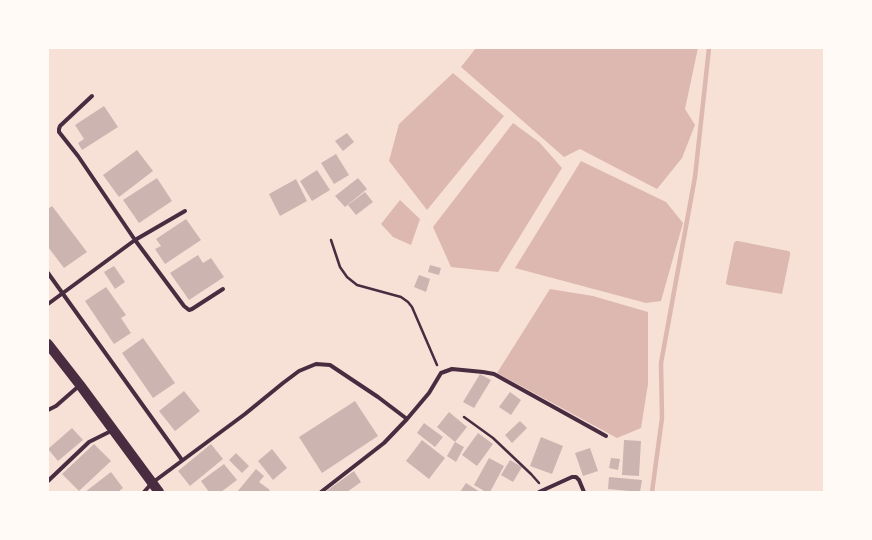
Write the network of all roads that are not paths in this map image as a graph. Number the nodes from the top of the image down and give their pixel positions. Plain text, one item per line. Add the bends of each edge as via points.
1 (92, 96) dead end
2 (185, 211) dead end
3 (135, 240) junction
4 (48, 273) edge
5 (224, 289) dead end
6 (62, 294) junction
7 (48, 304) edge
8 (48, 344) edge
9 (80, 385) junction
10 (48, 410) edge
11 (407, 420) junction
12 (113, 430) junction
13 (606, 436) dead end
14 (182, 460) junction
15 (48, 481) edge
16 (152, 483) junction
17 (144, 492) edge
18 (159, 492) edge
19 (321, 492) edge
20 (539, 492) edge
21 (584, 492) edge

1 - 3 street via 60,126 59,132
2 - 3 street
3 - 5 street via 189,310
3 - 6 street
4 - 6 street
6 - 7 street
6 - 14 street
8 - 9 main road
9 - 10 street
9 - 12 main road
11 - 13 street via 441,373 452,369 494,374
11 - 14 street via 348,376 330,365 316,364 299,371
11 - 19 street via 384,443
12 - 15 street via 89,442
12 - 16 main road
14 - 16 street
16 - 17 street
16 - 18 main road
20 - 21 street via 572,477 579,480

